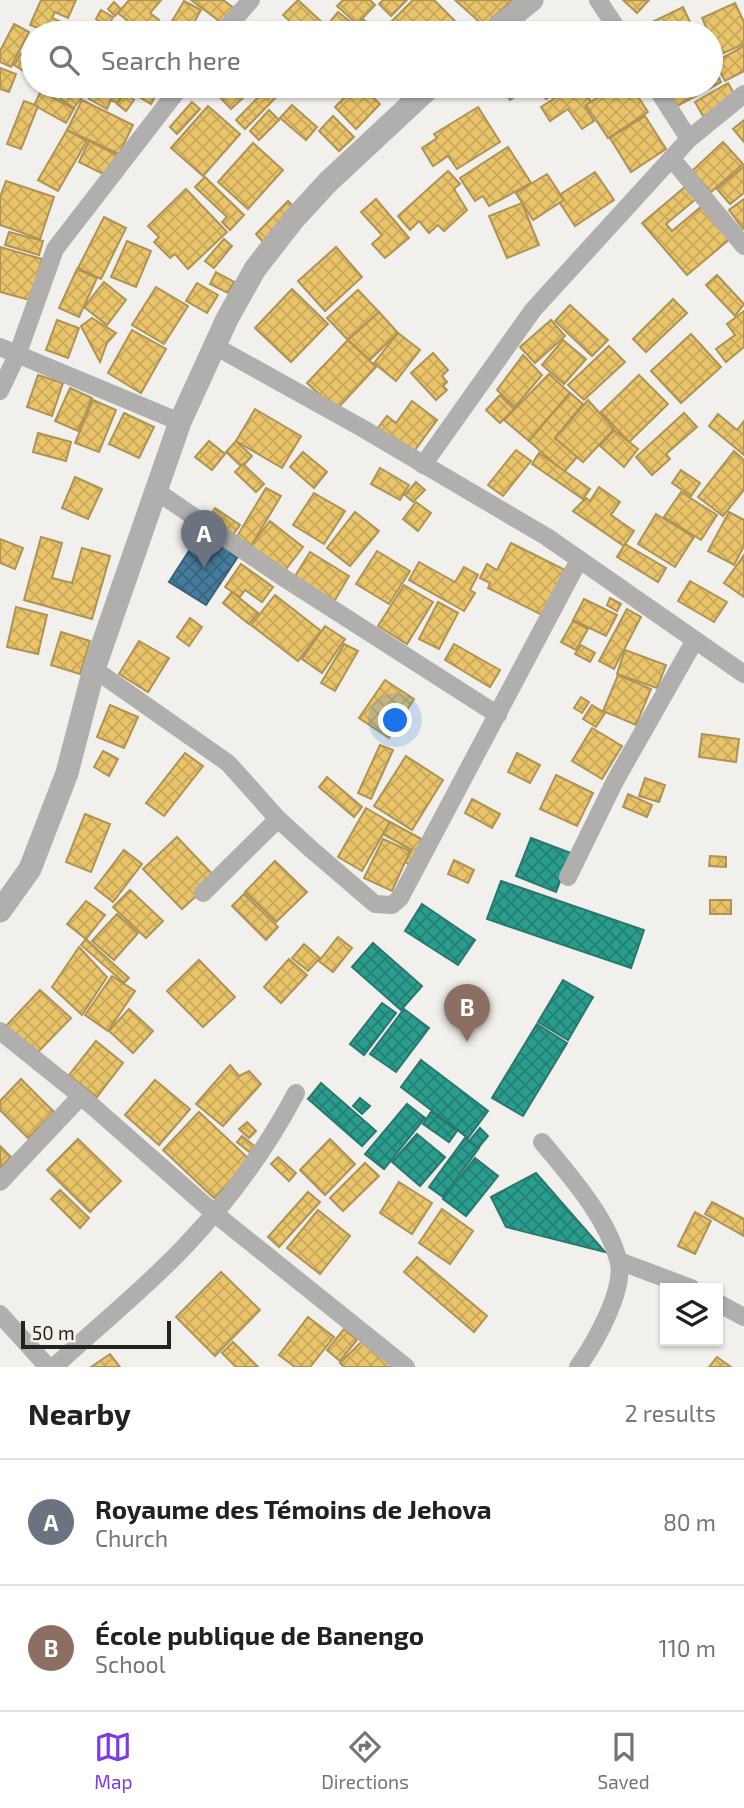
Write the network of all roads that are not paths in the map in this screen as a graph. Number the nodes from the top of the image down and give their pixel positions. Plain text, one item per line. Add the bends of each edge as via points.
1 (250, 0) edge
2 (532, 0) edge
3 (598, 0) edge
4 (232, 21) edge
5 (506, 21) edge
6 (612, 21) edge
7 (744, 94) edge
8 (172, 98) edge
9 (418, 98) edge
10 (663, 98) edge
11 (689, 139) junction
12 (672, 159) junction
13 (744, 246) edge
14 (213, 345) junction
15 (0, 346) edge
16 (18, 354) junction
17 (0, 391) edge
18 (180, 422) junction
19 (423, 465) junction
20 (156, 491) junction
21 (579, 560) junction
22 (695, 640) junction
23 (94, 669) junction
24 (744, 674) edge
25 (498, 715) junction
26 (278, 819) junction
27 (568, 877) dead end
28 (203, 893) dead end
29 (0, 911) edge
30 (0, 1031) edge
31 (296, 1093) dead end
32 (81, 1096) junction
33 (542, 1142) dead end
34 (0, 1182) edge
35 (214, 1213) junction
36 (619, 1261) junction
37 (678, 1283) edge
38 (723, 1306) edge
39 (0, 1314) edge
40 (744, 1317) edge
41 (48, 1367) edge
42 (54, 1367) edge
43 (406, 1367) edge
44 (578, 1367) edge

1 - 4 street
2 - 5 street
3 - 6 street
7 - 11 street
8 - 16 street via 55,249
9 - 14 street via 294,219 255,269
10 - 11 street
11 - 12 street
12 - 13 street
12 - 19 street via 533,310
14 - 18 street
14 - 19 street
15 - 16 street
16 - 17 street
16 - 18 street
18 - 20 street
19 - 21 street
20 - 23 street
20 - 25 street
21 - 22 street
21 - 25 street
22 - 24 street
22 - 27 street via 615,781
23 - 26 street via 228,763
23 - 29 street via 67,773 30,869
25 - 26 street via 400,898 392,905 375,904
26 - 28 street
30 - 32 street
31 - 35 street
32 - 34 street
32 - 35 street
33 - 36 street via 599,1219
35 - 42 street via 186,1245
35 - 43 street
36 - 37 street
36 - 44 street via 606,1320
38 - 40 street
39 - 41 street

